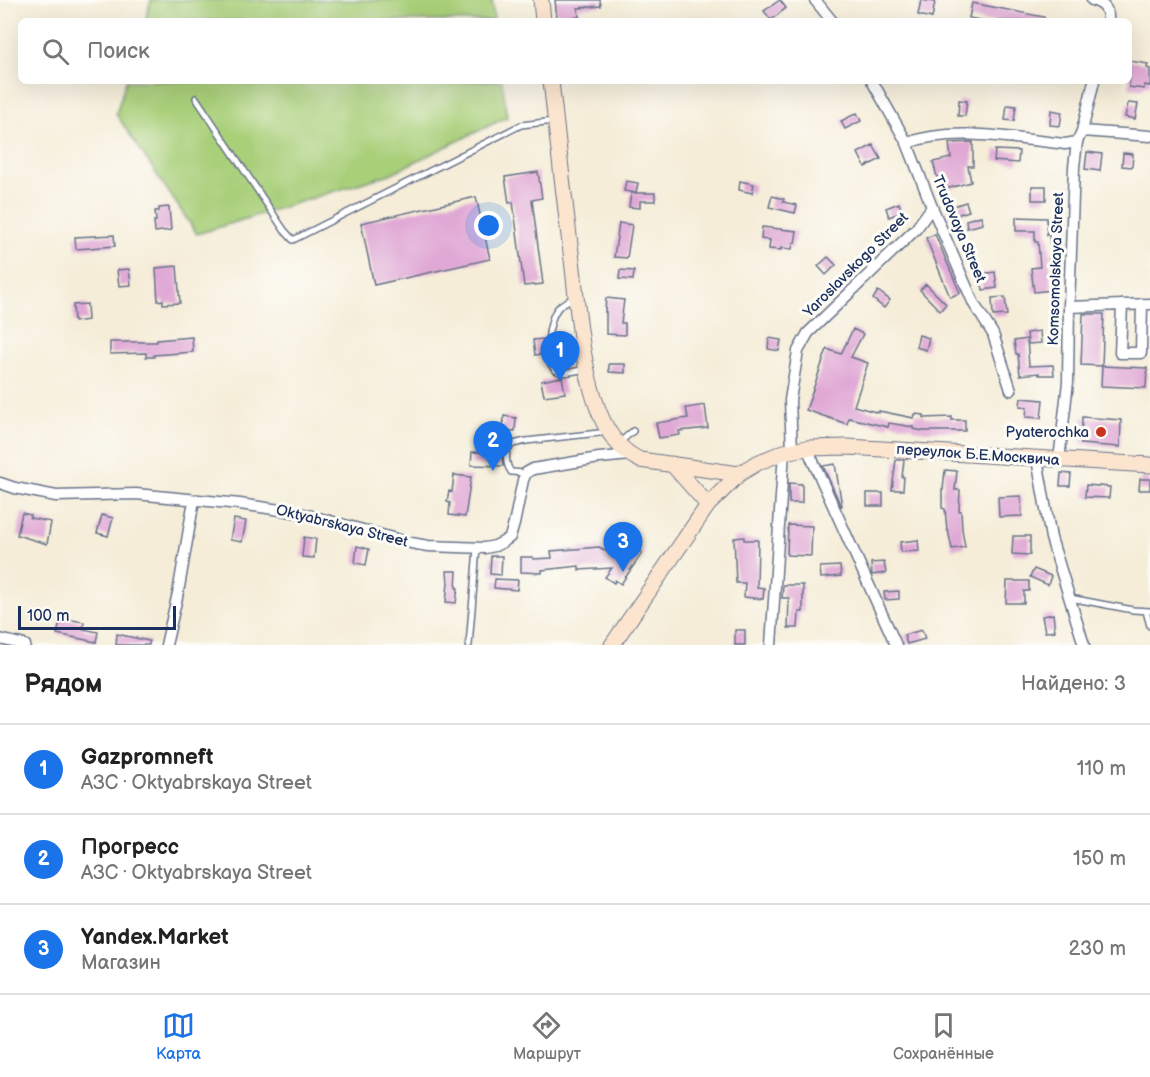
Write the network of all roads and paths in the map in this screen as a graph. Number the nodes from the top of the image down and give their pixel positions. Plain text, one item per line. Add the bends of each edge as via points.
1 (541, 0) edge
2 (815, 0) edge
3 (1092, 0) edge
4 (543, 18) edge
5 (830, 18) edge
6 (1108, 18) edge
7 (551, 84) edge
8 (874, 84) edge
9 (1093, 84) edge
10 (196, 98) dead end
11 (555, 120) junction
12 (1082, 131) junction
13 (1150, 136) edge
14 (1077, 142) junction
15 (907, 143) junction
16 (932, 207) junction
17 (576, 298) junction
18 (1146, 304) edge
19 (1122, 305) junction
20 (1069, 307) junction
21 (587, 369) junction
22 (1011, 390) dead end
23 (633, 431) dead end
24 (614, 438) junction
25 (794, 450) junction
26 (630, 455) junction
27 (1037, 459) junction
28 (1059, 460) junction
29 (672, 464) junction
30 (1150, 465) edge
31 (526, 473) junction
32 (739, 474) junction
33 (0, 483) edge
34 (194, 500) junction
35 (708, 505) junction
36 (477, 547) junction
37 (1071, 598) junction
38 (1148, 611) edge
39 (1150, 626) edge
40 (0, 639) edge
41 (25, 645) edge
42 (166, 645) edge
43 (469, 645) edge
44 (612, 645) edge
45 (771, 645) edge
46 (896, 645) edge
47 (1084, 645) edge

1 - 4 street
2 - 5 street
3 - 6 street via 1103,4
7 - 11 street
8 - 15 street, Trudovaya Street
9 - 12 street, Komsomolskaya Street
10 - 11 lane via 293,240 521,125
11 - 17 street
12 - 13 street
12 - 14 street, Komsomolskaya Street
14 - 15 street via 968,134 920,138
14 - 20 street, Komsomolskaya Street
15 - 16 street, Trudovaya Street
16 - 22 street, Trudovaya Street via 974,304 993,334
16 - 25 street, Yaroslavskogo Street via 916,229 808,333 798,351 790,400
17 - 21 street
17 - 21 lane via 559,306 553,315 548,345 552,366 557,371
18 - 19 street
18 - 19 street via 1141,353 1120,353
19 - 20 street
20 - 28 street, Komsomolskaya Street via 1068,382
21 - 24 street via 596,404
23 - 24 lane
24 - 26 street
24 - 31 lane via 513,444 507,450 508,468 511,472
25 - 27 street, переулок Б.Е.Москвича via 848,447
25 - 32 street, переулок Б.Е.Москвича
25 - 45 street, Yaroslavskogo Street
25 - 46 street
26 - 29 street
26 - 31 street
27 - 28 street, переулок Б.Е.Москвича
27 - 37 street via 1051,538
28 - 30 street, переулок Б.Е.Москвича
29 - 32 street
29 - 35 street
31 - 36 street, Oktyabrskaya Street via 510,537 495,546
32 - 35 street, переулок Б.Е.Москвича
33 - 34 street, Oktyabrskaya Street via 56,496 136,494
34 - 36 street, Oktyabrskaya Street via 300,513 419,544
34 - 42 street
35 - 44 street, переулок Б.Е.Москвича
36 - 43 lane
37 - 38 lane
37 - 47 street
38 - 39 lane
40 - 41 street

